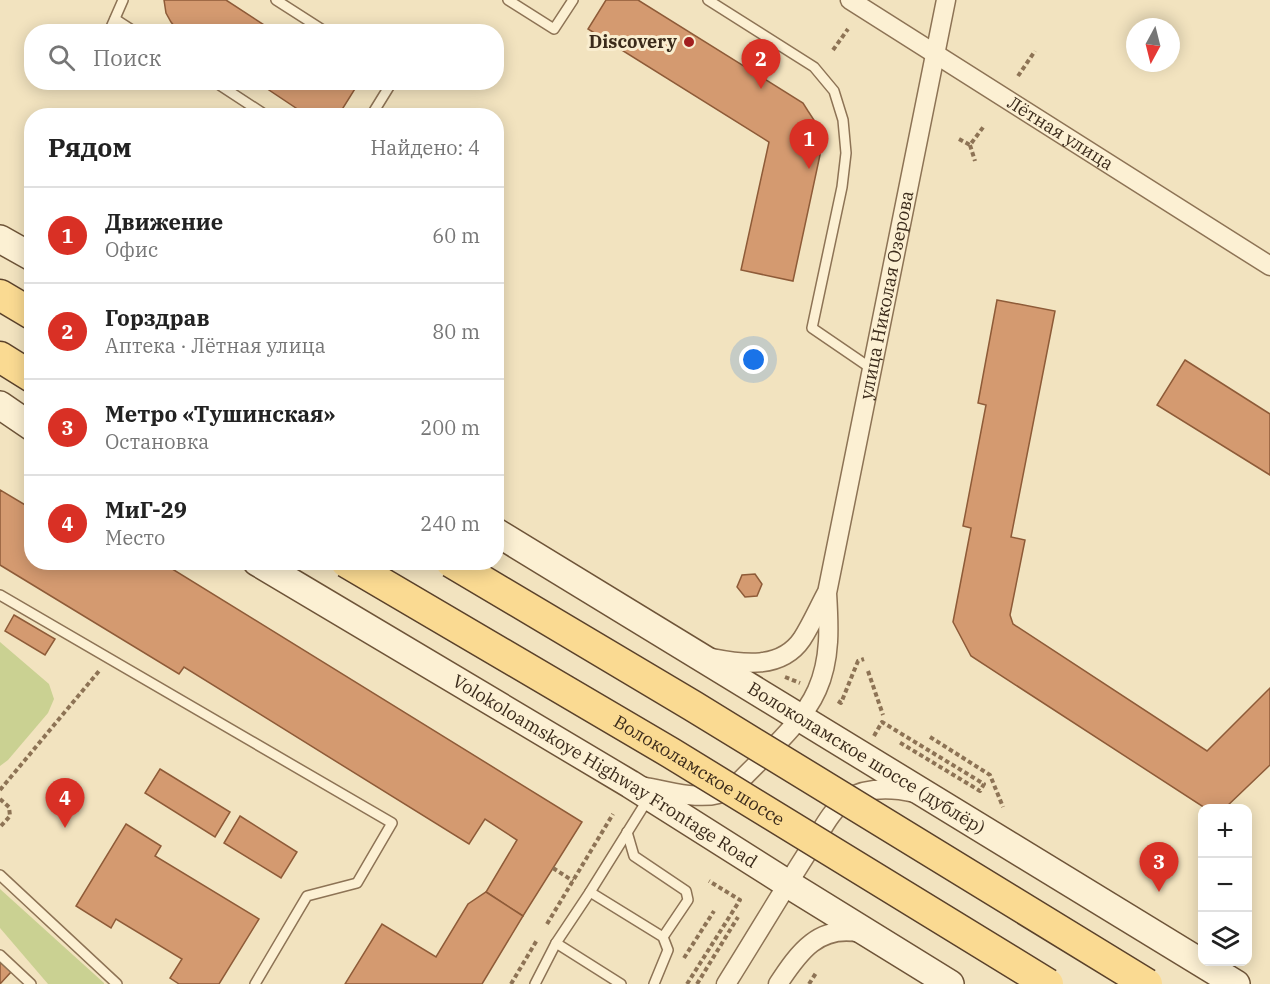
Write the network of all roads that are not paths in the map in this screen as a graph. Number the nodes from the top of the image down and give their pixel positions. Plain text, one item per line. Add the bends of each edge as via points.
1 (123, 0) edge
2 (276, 0) edge
3 (508, 0) edge
4 (573, 0) edge
5 (708, 0) edge
6 (850, 0) edge
7 (946, 0) edge
8 (115, 19) junction
9 (113, 24) edge
10 (123, 24) edge
11 (314, 24) edge
12 (936, 54) junction
13 (227, 90) edge
14 (387, 90) edge
15 (255, 108) edge
16 (376, 108) edge
17 (0, 239) edge
18 (24, 252) edge
19 (1270, 266) edge
20 (0, 295) edge
21 (24, 309) edge
22 (0, 357) edge
23 (872, 369) junction
24 (24, 371) edge
25 (0, 405) edge
26 (24, 422) edge
27 (504, 537) edge
28 (270, 570) edge
29 (360, 570) edge
30 (464, 570) edge
31 (827, 593) junction
32 (0, 595) edge
33 (696, 655) junction
34 (800, 718) junction
35 (640, 790) junction
36 (928, 796) junction
37 (627, 832) junction
38 (0, 875) edge
39 (788, 884) junction
40 (590, 892) junction
41 (872, 936) junction
42 (663, 937) junction
43 (556, 943) junction
44 (0, 955) edge
45 (31, 984) edge
46 (117, 984) edge
47 (255, 984) edge
48 (535, 984) edge
49 (621, 984) edge
50 (654, 984) edge
51 (726, 984) edge
52 (778, 984) edge
53 (950, 984) edge
54 (1048, 984) edge
55 (1147, 984) edge
56 (1236, 984) edge

1 - 8 lane
2 - 11 lane
3 - 4 lane via 554,29
5 - 23 lane via 814,66 834,92 843,120 846,153 812,328
6 - 12 street, Лётная улица
7 - 12 street, улица Николая Озерова
8 - 9 lane
8 - 10 lane
12 - 19 street, Лётная улица
12 - 23 street, улица Николая Озерова
13 - 15 lane
14 - 16 lane
17 - 18 street
20 - 21 main road
22 - 24 main road
23 - 31 street, улица Николая Озерова
25 - 26 street
27 - 33 street, Волоколамское шоссе (дублёр)
28 - 35 street, Volokoloamskoye Highway Frontage Road
29 - 54 main road, Волоколамское шоссе, bridge via 671,753
30 - 55 main road, bridge
31 - 33 street, улица Николая Озерова via 801,640 774,659 755,664
31 - 34 street, улица Николая Озерова via 827,653 817,691
32 - 47 lane via 392,823 357,883 307,896
33 - 34 street, Волоколамское шоссе (дублёр)
34 - 35 street, улица Николая Озерова via 742,779 720,794
34 - 36 street, Волоколамское шоссе (дублёр)
35 - 37 lane
35 - 39 street, Volokoloamskoye Highway Frontage Road
36 - 39 street via 884,789 849,798 836,808
36 - 56 street, Волоколамское шоссе (дублёр)
37 - 40 lane
37 - 42 lane via 634,855 686,891 688,900
38 - 46 lane
39 - 41 street, Volokoloamskoye Highway Frontage Road
39 - 51 street
40 - 42 lane
40 - 43 lane
41 - 52 street via 839,931 828,934 811,943 793,961
41 - 53 street, Volokoloamskoye Highway Frontage Road
42 - 50 lane via 668,950
43 - 48 lane
43 - 49 lane
44 - 45 lane

